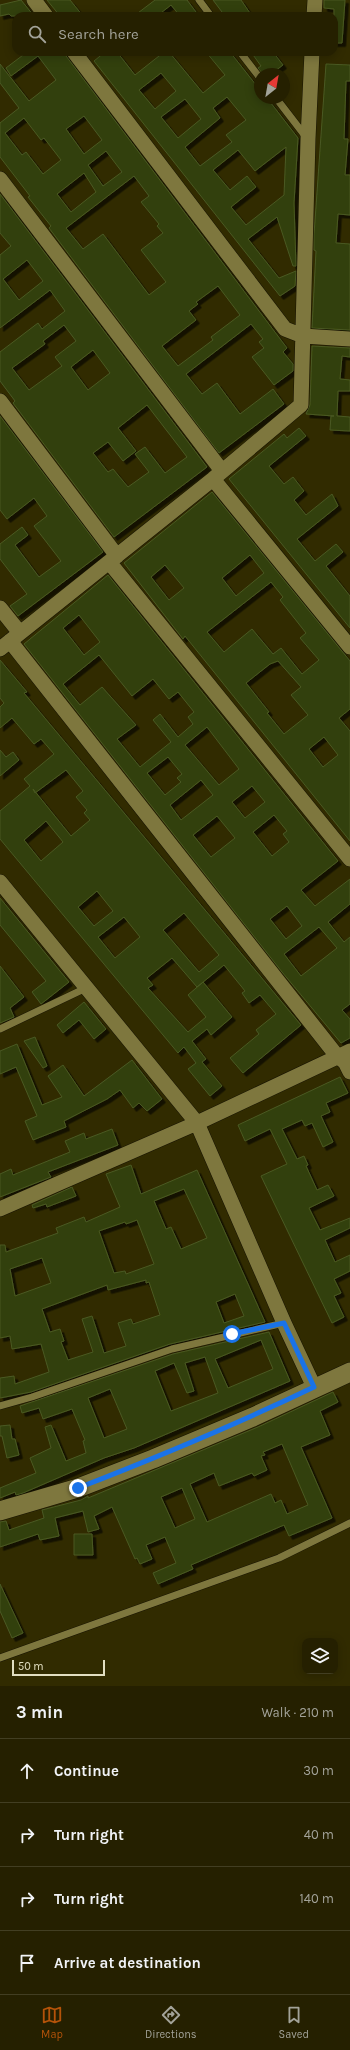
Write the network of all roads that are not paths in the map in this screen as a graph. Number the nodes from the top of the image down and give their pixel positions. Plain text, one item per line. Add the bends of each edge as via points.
1 (34, 0) edge
2 (199, 0) edge
3 (315, 0) edge
4 (43, 12) edge
5 (208, 12) edge
6 (314, 12) edge
7 (77, 56) edge
8 (243, 56) edge
9 (312, 56) edge
10 (254, 70) edge
11 (281, 104) edge
12 (308, 139) junction
13 (0, 179) edge
14 (303, 336) junction
15 (350, 339) edge
16 (0, 401) edge
17 (217, 475) junction
18 (113, 559) junction
19 (0, 608) edge
20 (10, 641) edge
21 (350, 647) edge
22 (350, 859) edge
23 (0, 882) edge
24 (86, 988) junction
25 (0, 1029) edge
26 (344, 1053) edge
27 (350, 1072) edge
28 (197, 1123) junction
29 (0, 1209) edge
30 (284, 1323) junction
31 (350, 1372) edge
32 (314, 1387) junction
33 (0, 1406) edge
34 (0, 1511) edge
35 (350, 1523) edge
36 (0, 1658) edge

1 - 4 street
2 - 5 lane
3 - 6 street
7 - 14 street via 285,329
8 - 10 lane
9 - 12 street
11 - 12 lane
12 - 14 street
13 - 17 street
14 - 15 street
14 - 17 street via 301,405
16 - 18 street
17 - 18 street
17 - 21 street
18 - 20 street
18 - 22 street
19 - 20 street
20 - 26 street
23 - 24 street
24 - 25 lane
24 - 28 street
26 - 27 street
26 - 28 street
28 - 29 street
28 - 30 street
30 - 32 street
30 - 33 lane via 172,1348
31 - 32 street
32 - 34 street via 253,1417 153,1459 78,1488
35 - 36 lane via 279,1558

